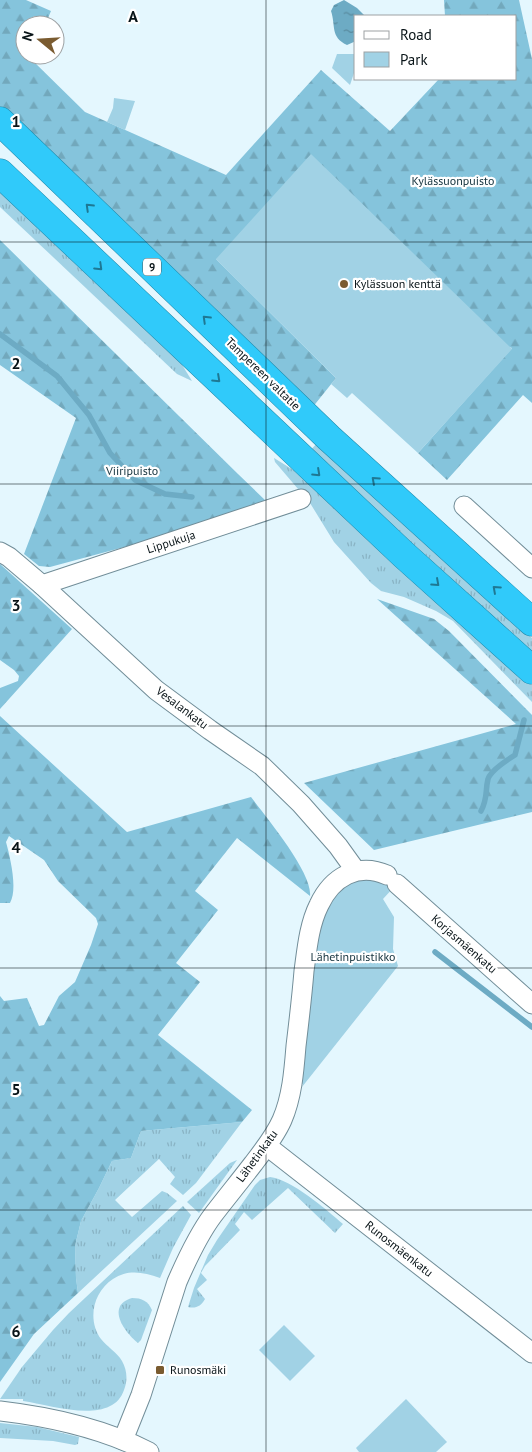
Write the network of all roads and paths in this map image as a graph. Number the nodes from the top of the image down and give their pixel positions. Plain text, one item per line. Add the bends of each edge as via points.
1 (0, 121) edge
2 (0, 173) edge
3 (301, 499) dead end
4 (464, 506) dead end
5 (0, 552) edge
6 (532, 568) edge
7 (42, 585) junction
8 (532, 622) edge
9 (532, 670) edge
10 (356, 871) junction
11 (532, 1004) edge
12 (267, 1146) junction
13 (532, 1353) edge
14 (0, 1411) edge
15 (123, 1440) junction
16 (149, 1452) edge

8 -> 1 highway, Tampereen valtatie / 9 via 329,438
2 -> 9 highway via 397,548
3 - 7 street, Lippukuja
4 - 6 street
5 - 7 street, Vesalankatu
7 - 10 street, Vesalankatu via 156,690 262,766 301,804
10 - 11 street, Korjasmäenkatu via 377,871 392,880
10 - 12 street, Lähetinkatu via 342,876 327,892 311,927 289,1099 281,1122
12 - 13 street, Runosmäenkatu
12 - 15 street, Lähetinkatu via 212,1218 184,1266
14 - 15 street via 68,1421
15 - 16 street

